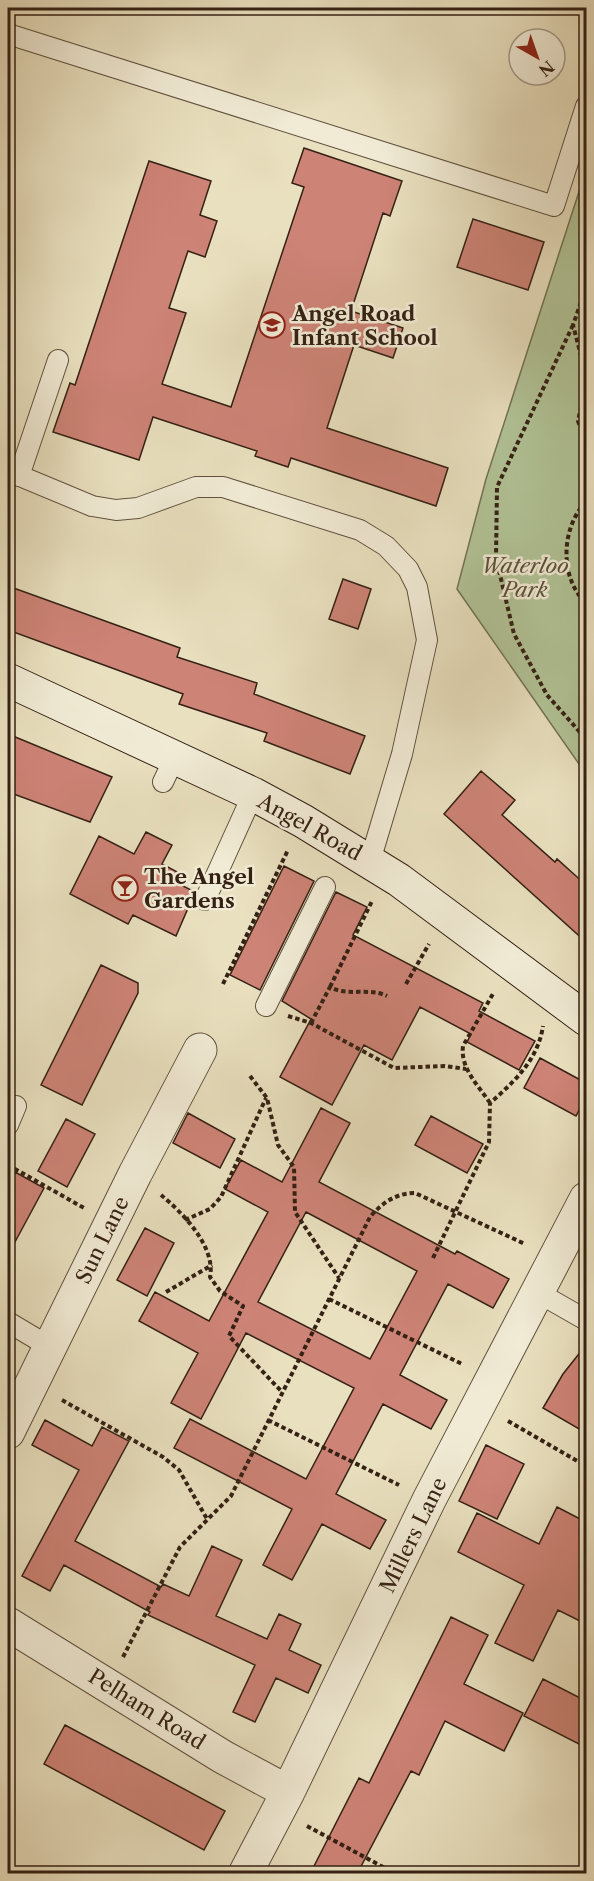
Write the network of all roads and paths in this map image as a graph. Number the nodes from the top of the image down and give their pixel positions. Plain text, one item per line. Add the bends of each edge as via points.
1 (8, 34) edge
2 (586, 106) edge
3 (586, 288) edge
4 (573, 325) junction
5 (58, 360) dead end
6 (586, 375) edge
7 (586, 384) edge
8 (586, 442) edge
9 (13, 474) edge
10 (586, 502) edge
11 (586, 603) edge
12 (8, 680) edge
13 (586, 740) edge
14 (253, 794) junction
15 (303, 821) junction
16 (378, 866) junction
17 (325, 887) dead end
18 (205, 900) dead end
19 (446, 914) junction
20 (514, 964) junction
21 (223, 984) dead end
22 (406, 984) dead end
23 (330, 987) junction
24 (548, 990) junction
25 (387, 996) dead end
26 (274, 1010) joint
27 (586, 1019) edge
28 (311, 1023) junction
29 (200, 1050) dead end
30 (466, 1069) junction
31 (250, 1076) dead end
32 (267, 1098) junction
33 (490, 1103) junction
34 (16, 1106) dead end
35 (8, 1125) edge
36 (8, 1165) edge
37 (135, 1174) junction
38 (586, 1199) edge
39 (457, 1212) junction
40 (185, 1220) junction
41 (111, 1223) junction
42 (433, 1258) dead end
43 (555, 1259) junction
44 (213, 1264) junction
45 (339, 1279) junction
46 (166, 1292) dead end
47 (537, 1292) junction
48 (328, 1299) junction
49 (586, 1320) edge
50 (8, 1322) edge
51 (50, 1347) junction
52 (33, 1383) junction
53 (485, 1391) junction
54 (282, 1392) junction
55 (268, 1420) junction
56 (8, 1432) edge
57 (586, 1466) edge
58 (429, 1500) junction
59 (207, 1520) junction
60 (8, 1624) edge
61 (108, 1685) junction
62 (283, 1801) junction
63 (245, 1874) edge
64 (396, 1874) edge

1 - 2 lane via 554,206
3 - 4 path
4 - 6 path
4 - 13 path via 497,487 496,558 514,634 547,695
5 - 9 lane
7 - 8 path via 578,421
9 - 16 lane via 92,506 116,510 138,508 196,487 224,487 360,530 386,546 408,569 417,587 427,640
10 - 11 path via 578,511 566,543 569,575
12 - 14 street, Angel Road via 169,771
14 - 15 street, Angel Road
14 - 18 lane
15 - 16 street, Angel Road
15 - 21 path
16 - 19 street, Angel Road
16 - 23 path
17 - 26 lane
19 - 20 street, Angel Road
19 - 22 path
20 - 24 street, Angel Road
20 - 30 path via 463,1046
23 - 25 path via 339,992 380,992
23 - 28 path
24 - 27 street, Angel Road
24 - 33 path via 541,1040 520,1076
26 - 28 path
28 - 30 path via 394,1068
29 - 37 street, Sun Lane
30 - 33 path
31 - 32 path
32 - 40 path via 221,1197 210,1209
32 - 45 path via 278,1145 294,1167 295,1212
33 - 39 path via 489,1142
34 - 35 lane
36 - 41 path
37 - 40 path
37 - 41 street, Sun Lane
38 - 43 street, Millers Lane
39 - 42 path
39 - 43 path
39 - 45 path via 415,1194 393,1197 370,1217
40 - 44 path
41 - 51 street, Sun Lane
43 - 47 street, Millers Lane
44 - 46 path
44 - 54 path via 210,1277 220,1291 243,1306 229,1336
45 - 48 path
47 - 49 lane
47 - 53 street, Millers Lane
48 - 53 path
48 - 54 path
50 - 51 lane
51 - 52 street, Sun Lane
52 - 56 street, Sun Lane
52 - 59 path via 163,1457 178,1470
53 - 57 path
53 - 58 street, Millers Lane
54 - 55 path
55 - 58 path
55 - 59 path via 231,1496
58 - 62 street, Millers Lane
59 - 61 path via 180,1546
60 - 61 street, Pelham Road
61 - 62 street, Pelham Road via 223,1757
62 - 63 street, Millers Lane
62 - 64 path

